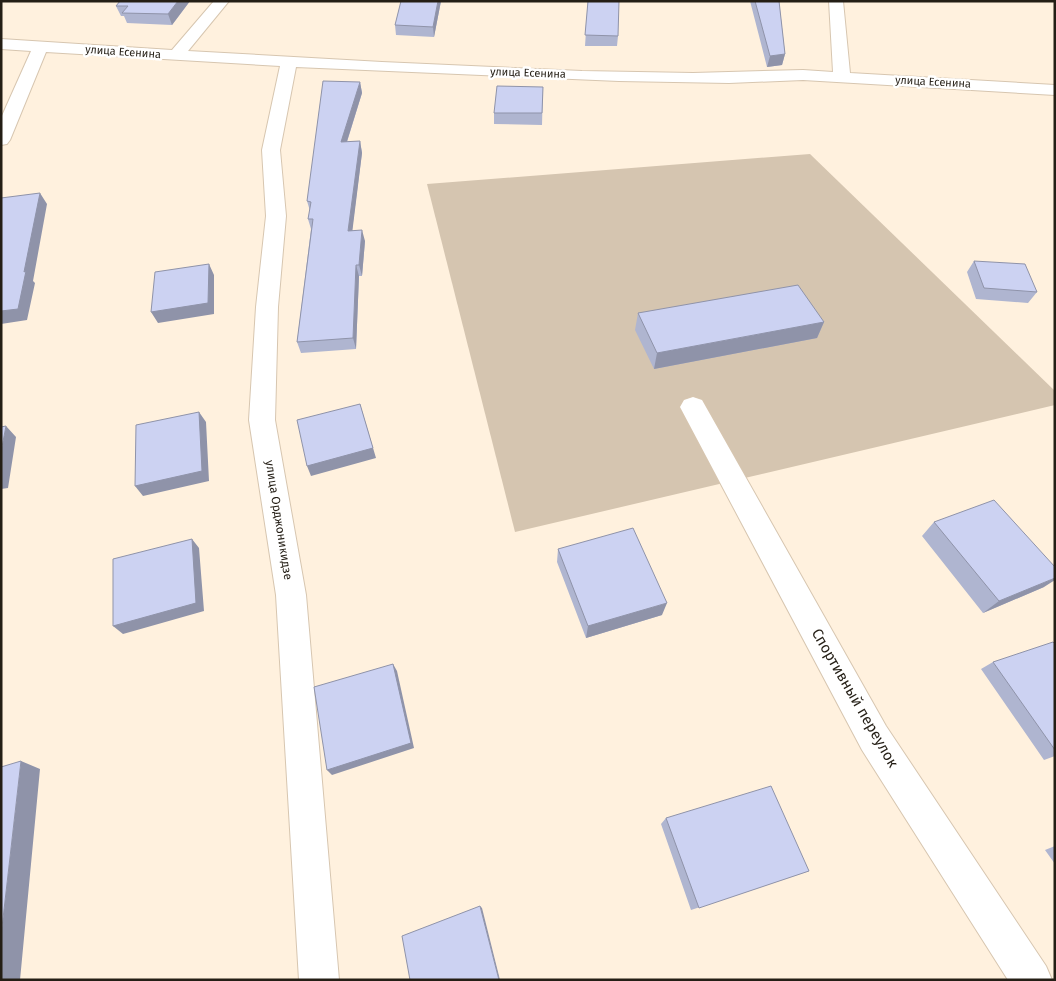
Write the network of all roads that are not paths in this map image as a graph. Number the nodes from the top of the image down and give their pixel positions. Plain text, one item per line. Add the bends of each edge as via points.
1 (222, 1) edge
2 (836, 1) edge
3 (1, 44) edge
4 (40, 47) junction
5 (176, 55) junction
6 (289, 63) junction
7 (842, 77) junction
8 (1055, 90) edge
9 (1, 140) edge
10 (693, 407) dead end
11 (319, 980) edge
12 (1032, 980) edge

1 - 5 street
2 - 7 street
3 - 4 street, улица Есенина
4 - 5 street, улица Есенина
4 - 9 street
5 - 6 street, улица Есенина
6 - 7 street, улица Есенина via 642,77 803,74
6 - 11 street, улица Орджоникидзе via 271,150 276,216 267,307 262,420 291,595
7 - 8 street, улица Есенина
10 - 12 street, Спортивный переулок via 874,738

